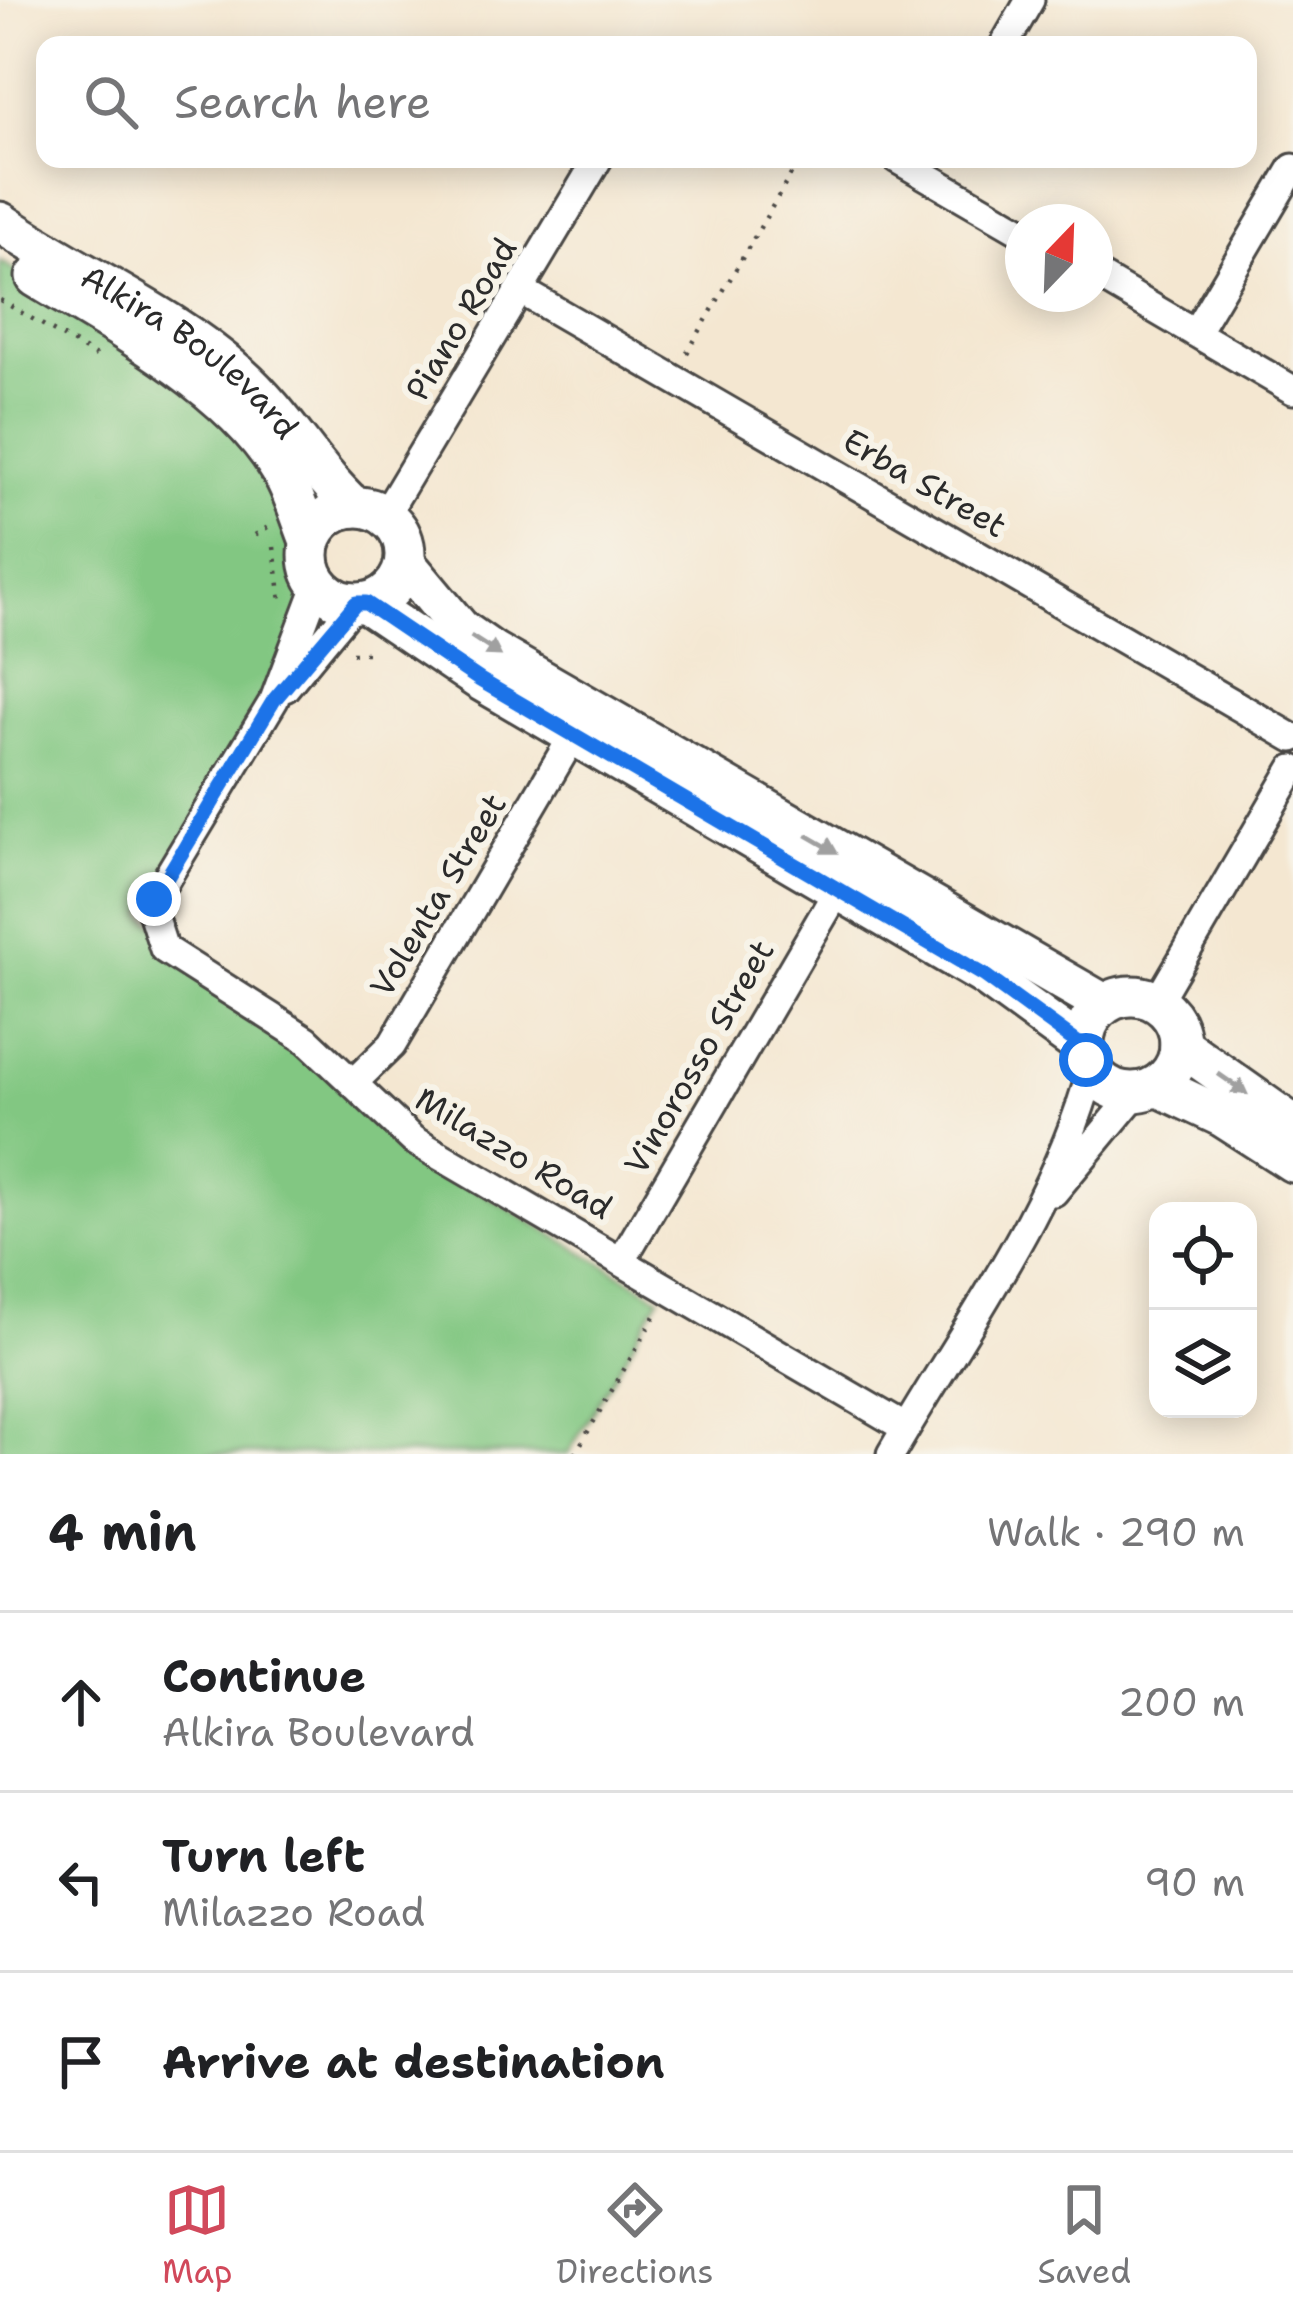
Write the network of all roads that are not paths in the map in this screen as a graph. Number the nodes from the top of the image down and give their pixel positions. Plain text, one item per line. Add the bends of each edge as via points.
1 (1030, 0) edge
2 (1009, 36) edge
3 (593, 168) edge
4 (933, 168) edge
5 (1293, 168) edge
6 (1005, 219) edge
7 (0, 222) edge
8 (0, 255) edge
9 (1113, 285) edge
10 (520, 290) junction
11 (1195, 333) junction
12 (1293, 390) edge
13 (370, 511) junction
14 (310, 541) junction
15 (405, 563) junction
16 (318, 583) junction
17 (361, 603) junction
18 (274, 700) junction
19 (573, 736) junction
20 (1293, 738) edge
21 (1293, 769) edge
22 (838, 890) junction
23 (1157, 1002) junction
24 (1104, 1004) junction
25 (1180, 1045) junction
26 (1087, 1059) junction
27 (354, 1082) junction
28 (1147, 1089) junction
29 (1293, 1125) edge
30 (1293, 1162) edge
31 (1021, 1232) junction
32 (622, 1260) junction
33 (906, 1428) junction
34 (891, 1454) edge

1 - 2 street
3 - 10 street, Piano Road
4 - 6 street
5 - 11 street
7 - 13 street, Alkira Boulevard via 236,372 290,424 331,486
8 - 14 street, Alkira Boulevard via 226,405 285,478
9 - 11 street
10 - 13 street, Piano Road
10 - 20 street, Erba Street
11 - 12 street
13 - 14 street via 327,517
13 - 15 street via 401,535
14 - 16 street
15 - 17 street via 392,589
15 -> 24 street via 460,629 494,652
16 - 17 street via 341,601
16 - 18 street, Milazzo Road
17 - 18 street, Milazzo Road
17 - 19 street
18 - 27 street, Milazzo Road via 160,885 152,912 164,949 307,1040
19 - 22 street
19 - 27 street, Volenta Street via 392,1045
21 - 23 street
22 - 26 street via 984,975
22 - 32 street, Vinorosso Street
23 - 24 street via 1132,995
23 - 25 street via 1172,1016
24 - 26 street via 1084,1030
25 - 28 street via 1169,1075
25 -> 29 street
26 - 28 street via 1112,1088
26 - 31 street via 1071,1132
27 - 32 street, Milazzo Road via 413,1140
28 - 30 street via 1222,1117
28 - 31 street
31 - 33 street
32 - 33 street, Milazzo Road
33 - 34 street

